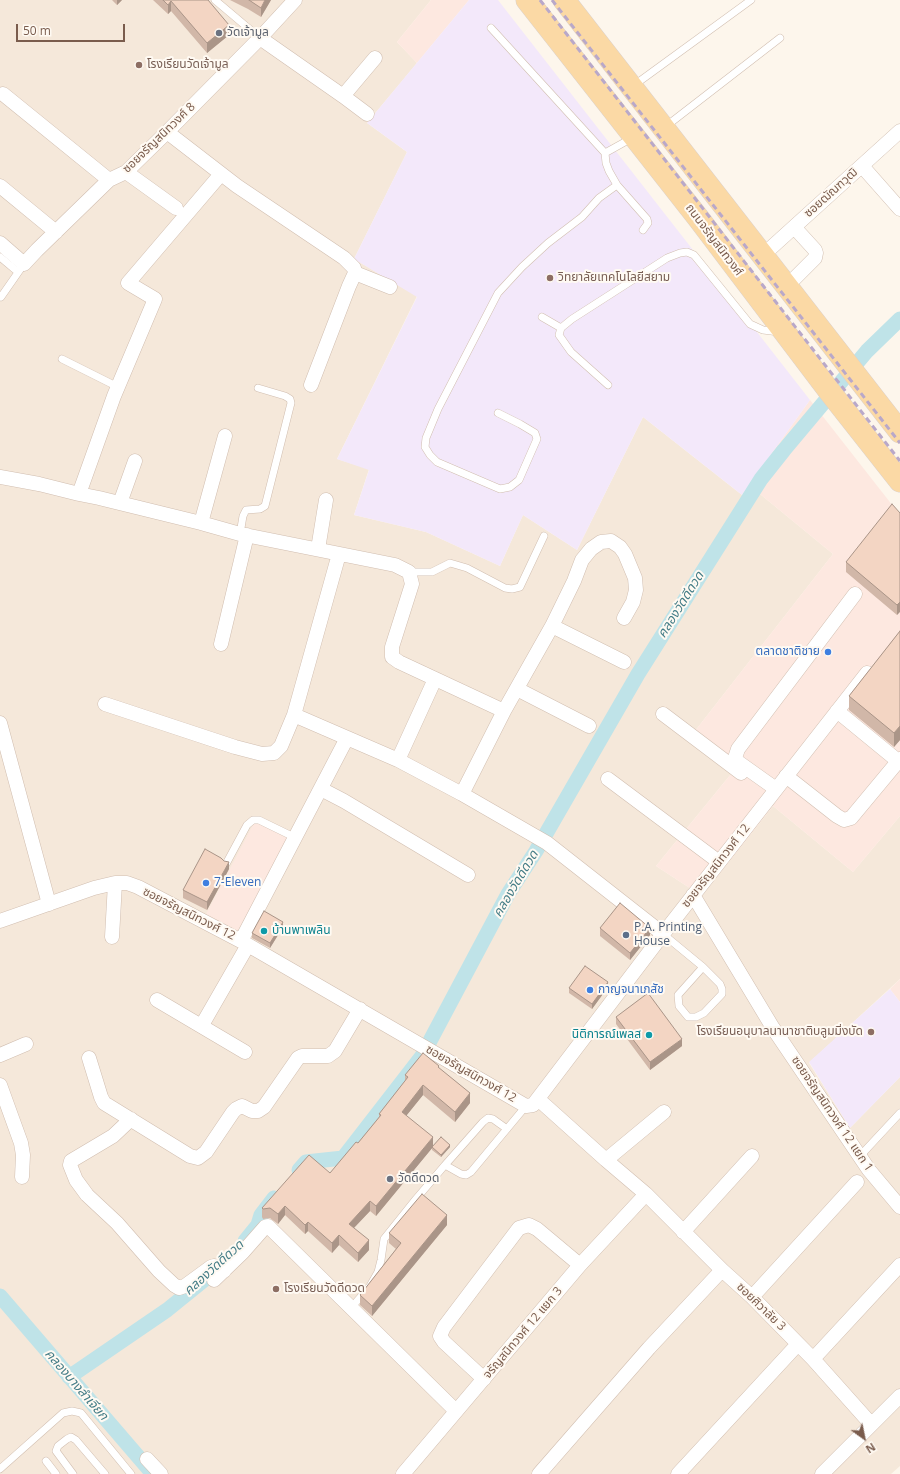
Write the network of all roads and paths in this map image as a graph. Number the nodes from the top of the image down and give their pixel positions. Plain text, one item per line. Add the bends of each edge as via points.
1 (215, 0) edge
2 (295, 0) edge
3 (527, 0) edge
4 (751, 0) edge
5 (567, 4) edge
6 (547, 26) junction
7 (491, 28) dead end
8 (260, 38) junction
9 (780, 38) dead end
10 (375, 58) dead end
11 (632, 87) junction
12 (3, 94) dead end
13 (343, 96) junction
14 (367, 114) dead end
15 (663, 128) junction
16 (900, 131) edge
17 (167, 132) junction
18 (634, 137) junction
19 (605, 153) junction
20 (862, 166) junction
21 (126, 172) junction
22 (221, 174) junction
23 (109, 180) junction
24 (617, 185) junction
25 (0, 186) edge
26 (176, 208) dead end
27 (900, 209) edge
28 (794, 227) junction
29 (643, 230) dead end
30 (56, 232) junction
31 (0, 243) edge
32 (762, 256) junction
33 (0, 257) edge
34 (21, 268) junction
35 (355, 273) junction
36 (390, 287) dead end
37 (786, 287) junction
38 (1, 297) edge
39 (542, 317) dead end
40 (561, 328) junction
41 (785, 333) junction
42 (62, 359) dead end
43 (311, 385) dead end
44 (608, 385) dead end
45 (118, 387) junction
46 (258, 388) dead end
47 (498, 413) dead end
48 (900, 432) edge
49 (225, 436) dead end
50 (135, 461) dead end
51 (0, 477) edge
52 (900, 481) edge
53 (79, 494) junction
54 (326, 500) dead end
55 (120, 503) junction
56 (201, 523) junction
57 (243, 535) junction
58 (544, 536) dead end
59 (318, 549) junction
60 (339, 554) junction
61 (409, 572) junction
62 (855, 594) dead end
63 (624, 618) dead end
64 (552, 626) junction
65 (221, 644) dead end
66 (624, 662) dead end
67 (876, 662) edge
68 (435, 679) junction
69 (517, 689) junction
70 (106, 704) dead end
71 (504, 711) junction
72 (837, 711) junction
73 (663, 714) dead end
74 (294, 715) junction
75 (0, 723) edge
76 (589, 726) dead end
77 (347, 738) junction
78 (398, 760) junction
79 (899, 760) edge
80 (786, 776) junction
81 (608, 779) dead end
82 (321, 790) junction
83 (773, 793) junction
84 (462, 794) junction
85 (296, 838) junction
86 (719, 862) junction
87 (226, 864) edge
88 (468, 875) dead end
89 (115, 883) junction
90 (694, 895) junction
91 (49, 904) junction
92 (0, 921) edge
93 (663, 934) junction
94 (112, 938) dead end
95 (244, 943) junction
96 (703, 968) junction
97 (157, 1000) dead end
98 (360, 1009) junction
99 (202, 1026) junction
100 (26, 1044) dead end
101 (245, 1052) dead end
102 (0, 1055) edge
103 (89, 1058) dead end
104 (0, 1085) edge
105 (538, 1099) junction
106 (526, 1106) junction
107 (664, 1112) dead end
108 (900, 1113) edge
109 (131, 1120) junction
110 (507, 1129) junction
111 (752, 1156) dead end
112 (860, 1156) junction
113 (606, 1160) junction
114 (445, 1165) junction
115 (22, 1177) dead end
116 (857, 1182) dead end
117 (646, 1194) junction
118 (900, 1207) edge
119 (683, 1232) junction
120 (580, 1265) junction
121 (900, 1265) edge
122 (722, 1270) junction
123 (752, 1297) junction
124 (351, 1308) junction
125 (798, 1344) junction
126 (813, 1359) junction
127 (484, 1379) junction
128 (900, 1396) edge
129 (456, 1411) junction
130 (871, 1424) junction
131 (147, 1459) dead end
132 (46, 1461) dead end
133 (0, 1469) edge
134 (410, 1471) edge
135 (56, 1474) edge
136 (73, 1474) edge
137 (105, 1474) edge
138 (131, 1474) edge
139 (161, 1474) edge
140 (539, 1474) edge
141 (678, 1474) edge
142 (822, 1474) edge

1 - 8 lane
2 - 8 street, ซอยจรัญสนิทวงศ์ 8
3 - 6 main road, ถนนจรัญสนิทวงศ์
4 - 11 lane
5 - 6 main road
5 - 11 main road
6 - 18 main road, ถนนจรัญสนิทวงศ์
7 - 19 lane
8 - 13 street
8 - 17 street, ซอยจรัญสนิทวงศ์ 8
9 - 15 lane
10 - 13 street
11 - 15 main road
12 - 23 street
13 - 14 street
15 - 32 main road
16 - 20 street, ซอยฒัณฑวุฒิ
17 - 21 street, ซอยจรัญสนิทวงศ์ 8
17 - 22 street
18 - 19 lane
18 - 41 main road, ถนนจรัญสนิทวงศ์ via 699,218
19 - 24 lane via 606,163
20 - 27 street
20 - 28 street, ซอยฒัณฑวุฒิ
21 - 23 street, ซอยจรัญสนิทวงศ์ 8
21 - 26 street
22 - 35 street via 344,258 354,268
22 - 45 street via 128,283 155,299
23 - 30 street, ซอยจรัญสนิทวงศ์ 8
24 - 29 lane via 647,219 648,223
24 - 47 lane via 548,243 498,293 438,409 425,447 437,462 500,489 510,488 519,480 537,439 535,433
25 - 30 street
28 - 32 street, ซอยฒัณฑวุฒิ
28 - 37 street via 816,253 815,258
30 - 34 street, ซอยจรัญสนิทวงศ์ 8
31 - 34 street
32 - 37 main road
33 - 34 lane
34 - 38 lane
35 - 36 street
35 - 43 street
37 - 48 main road
39 - 40 lane
40 - 41 lane via 667,258 687,252 694,255 750,324 763,330
40 - 44 lane via 559,335 570,352
41 - 52 main road, ถนนจรัญสนิทวงศ์
42 - 45 lane
45 - 53 street
46 - 57 lane via 285,396 291,403 265,506 246,510 243,516
49 - 56 street
50 - 55 street
51 - 53 street
53 - 55 street
54 - 59 street
55 - 56 street
56 - 57 street
57 - 59 street
57 - 65 street
58 - 61 lane via 520,586 512,589 450,563 432,572
59 - 60 street
60 - 61 street via 395,565
60 - 74 street
61 - 68 street via 412,584 392,647 392,657
62 - 83 street via 738,750 735,758 738,762
63 - 64 street via 633,602 636,578 620,547 611,541 601,542 582,560
64 - 66 street
64 - 69 street
67 - 72 street, ซอยจรัญสนิทวงศ์ 12
68 - 71 street
68 - 78 street
69 - 71 street
69 - 76 street
70 - 74 street via 262,754 274,753 281,746
71 - 84 street
72 - 79 street
72 - 80 street, ซอยจรัญสนิทวงศ์ 12
73 - 83 street
74 - 77 street
75 - 91 street
77 - 78 street
77 - 82 street
78 - 84 street
79 - 80 street via 851,818 844,820
80 - 83 street, ซอยจรัญสนิทวงศ์ 12
81 - 86 street
82 - 85 street
82 - 88 street
83 - 86 street, ซอยจรัญสนิทวงศ์ 12
84 - 93 street via 543,841
85 - 87 lane via 259,820 253,820 247,825
85 - 95 street
86 - 90 street, ซอยจรัญสนิทวงศ์ 12
89 - 91 street, ซอยจรัญสนิทวงศ์ 12
89 - 94 street
89 - 95 street, ซอยจรัญสนิทวงศ์ 12 via 127,883 138,887
90 - 93 street, ซอยจรัญสนิทวงศ์ 12
90 - 112 street, ซอยจรัญสนิทวงศ์ 12 แยก 1 via 773,1028
91 - 92 street, ซอยจรัญสนิทวงศ์ 12
93 - 96 lane
93 - 105 street, ซอยจรัญสนิทวงศ์ 12
95 - 98 street, ซอยจรัญสนิทวงศ์ 12
95 - 99 street
96 - 96 lane via 678,995 679,1006 688,1017 696,1018 704,1013 722,994 720,984
97 - 99 street
98 - 106 street, ซอยจรัญสนิทวงศ์ 12
98 - 109 street via 335,1051 328,1056 298,1058 264,1107 258,1111 242,1106 236,1109 198,1158 190,1156
99 - 101 street
100 - 102 street
103 - 109 street via 104,1103
104 - 115 street via 21,1143
105 - 106 street, ซอยจรัญสนิทวงศ์ 12 via 533,1105
105 - 113 street, ซอยศิวาลัย 3
106 - 110 lane
107 - 113 street
108 - 112 lane
109 - 124 street via 107,1140 71,1161 70,1165 76,1180 87,1195 117,1223 174,1286 185,1286 209,1268 218,1272 267,1226
110 - 114 lane via 466,1175
110 - 114 lane via 488,1118
111 - 119 street
112 - 118 street, ซอยจรัญสนิทวงศ์ 12 แยก 1
113 - 117 street, ซอยศิวาลัย 3
114 - 124 lane via 384,1239 378,1272
116 - 123 street
117 - 119 street, ซอยศิวาลัย 3
117 - 120 street, จรัญสนิทวงศ์ 12 แยก 3
119 - 122 street, ซอยศิวาลัย 3
120 - 127 street, จรัญสนิทวงศ์ 12 แยก 3
120 - 127 street via 537,1229 529,1225 520,1228 444,1327 440,1336
121 - 126 street
122 - 123 street, ซอยศิวาลัย 3
122 - 140 street via 649,1348
123 - 125 street, ซอยศิวาลัย 3
124 - 129 street
125 - 126 street, ซอยศิวาลัย 3
125 - 141 street
126 - 130 street, ซอยศิวาลัย 3
127 - 129 street, จรัญสนิทวงศ์ 12 แยก 3
128 - 130 street
129 - 134 street, จรัญสนิทวงศ์ 12 แยก 3
130 - 142 street
131 - 139 street
132 - 135 lane
133 - 138 lane via 63,1413 72,1411 81,1413
136 - 137 lane via 56,1451 58,1446 71,1437

